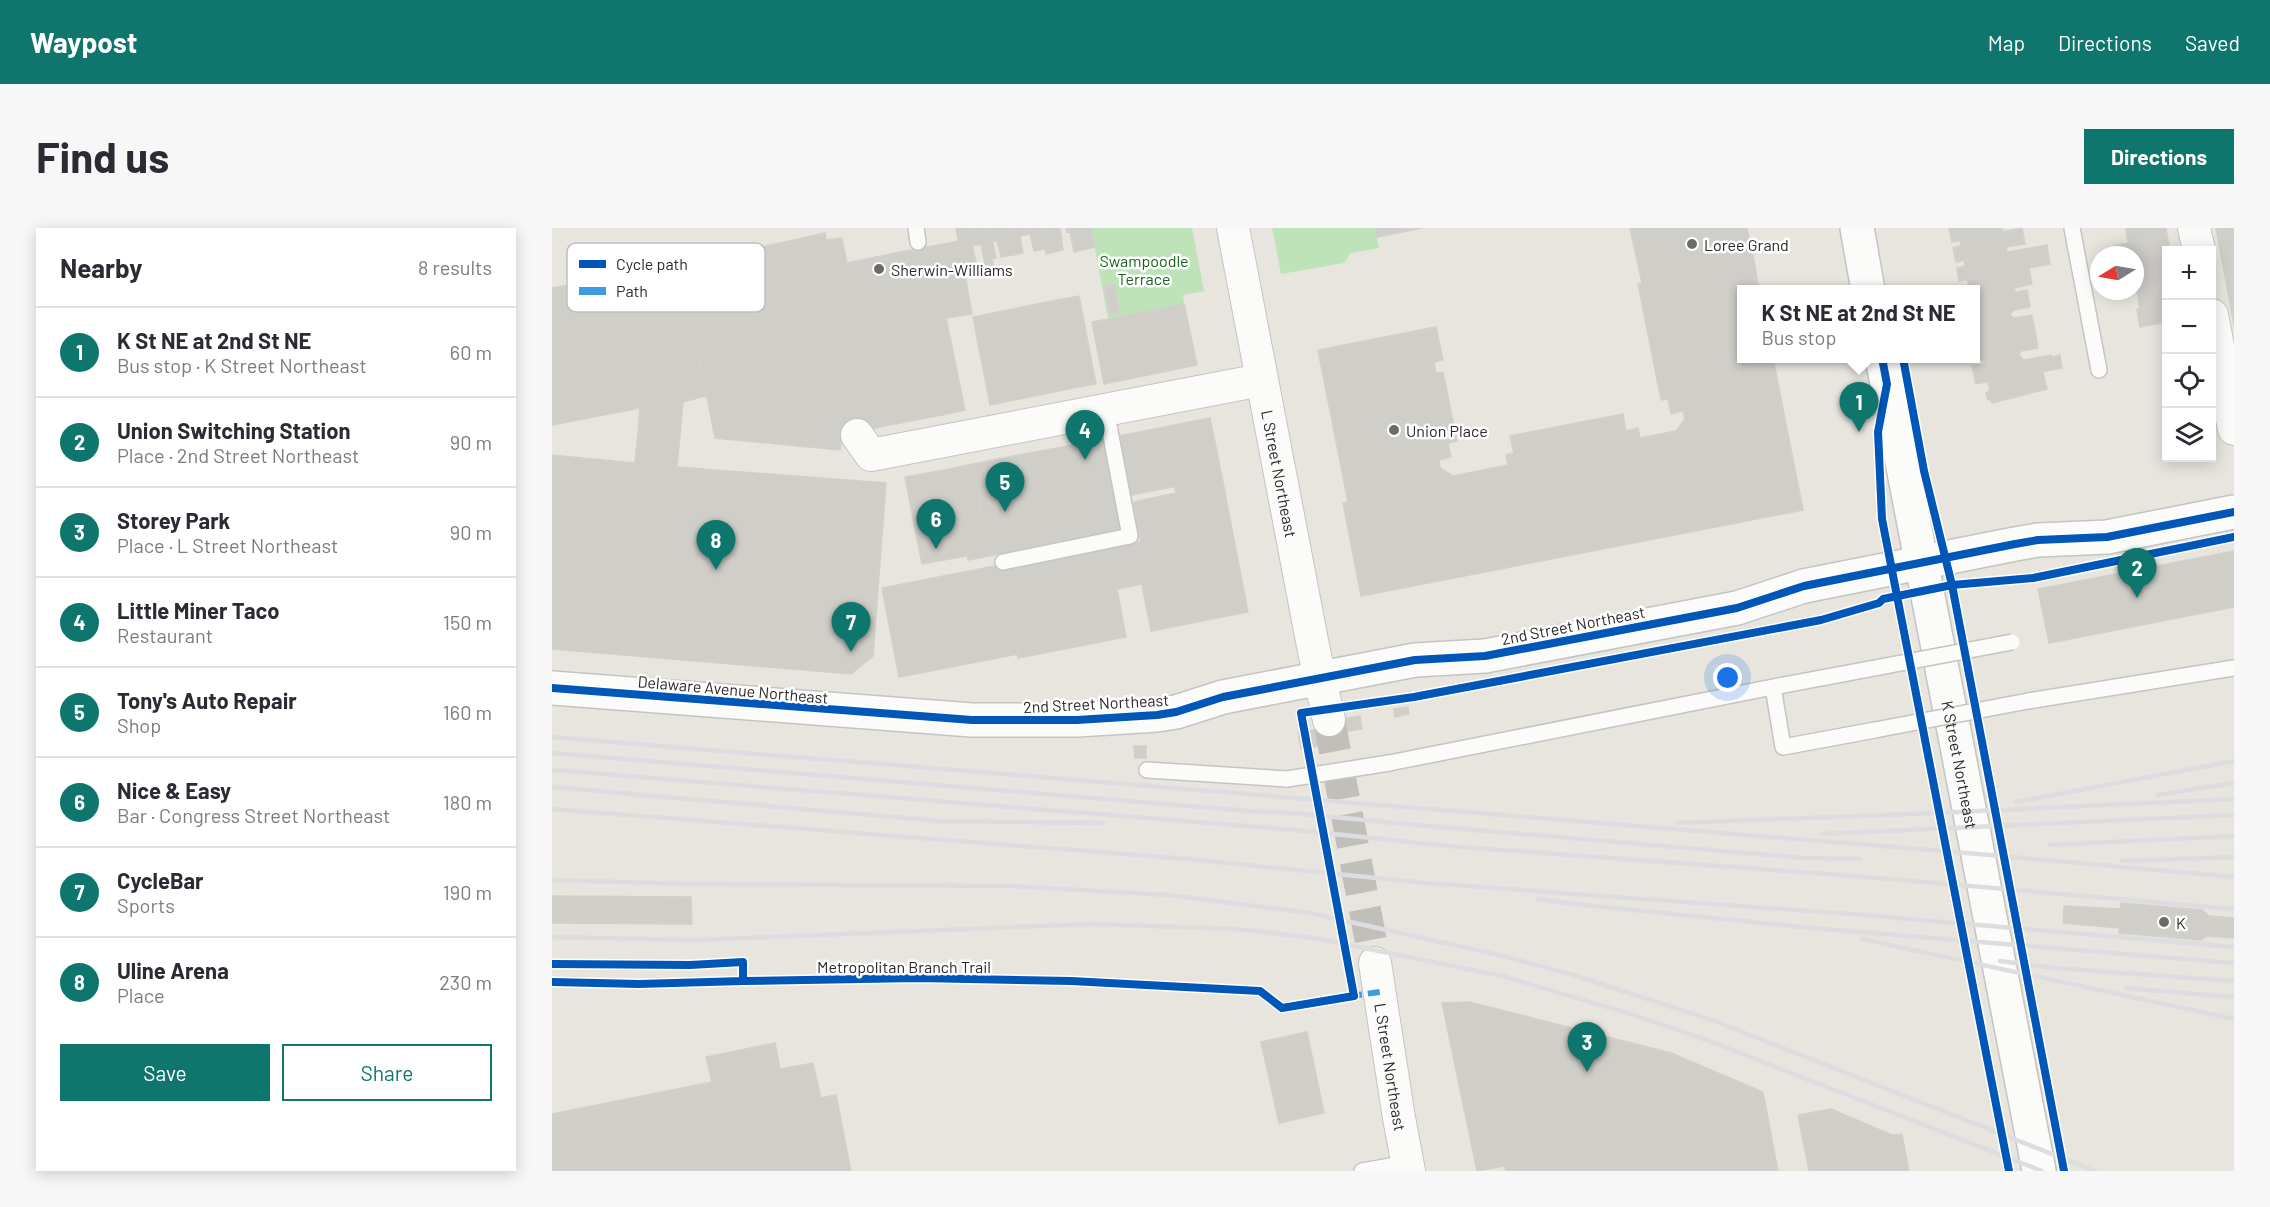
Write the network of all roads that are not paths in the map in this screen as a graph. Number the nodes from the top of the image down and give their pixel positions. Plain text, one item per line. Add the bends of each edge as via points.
1 (1233, 228) edge
2 (1857, 228) edge
3 (2072, 228) edge
4 (2194, 228) edge
5 (2198, 246) edge
6 (1867, 285) edge
7 (2216, 340) edge
8 (1883, 363) edge
9 (2099, 370) dead end
10 (1261, 380) junction
11 (1106, 410) junction
12 (2234, 429) edge
13 (857, 435) dead end
14 (2234, 512) edge
15 (1003, 562) dead end
16 (1921, 563) junction
17 (2012, 642) dead end
18 (2234, 668) edge
19 (1320, 680) junction
20 (1773, 687) junction
21 (552, 688) edge
22 (911, 717) joint
23 (1329, 720) tunnel mouth
24 (1147, 770) dead end
25 (1375, 963) tunnel mouth
26 (1408, 1167) edge
27 (1362, 1171) edge
28 (2039, 1171) edge

1 - 10 street, L Street Northeast
2 - 6 street
3 - 9 lane
4 - 5 street
7 - 12 street
8 - 16 street, K Street Northeast
10 - 11 street
10 - 19 street, L Street Northeast
11 - 13 street via 871,455
11 - 15 lane via 1130,536
14 - 16 street, 2nd Street Northeast via 2107,537 2038,540
16 - 19 street, 2nd Street Northeast via 1804,586 1737,608 1485,656 1414,660
16 - 28 street, K Street Northeast
17 - 20 lane, bridge
18 - 20 lane, bridge via 2028,700 1783,747
19 - 22 street, 2nd Street Northeast via 1223,697 1157,715 1024,721
19 - 23 street, L Street Northeast
20 - 24 lane, bridge via 1389,763 1287,779
21 - 22 street, Delaware Avenue Northeast
25 - 26 street, L Street Northeast
26 - 27 lane

